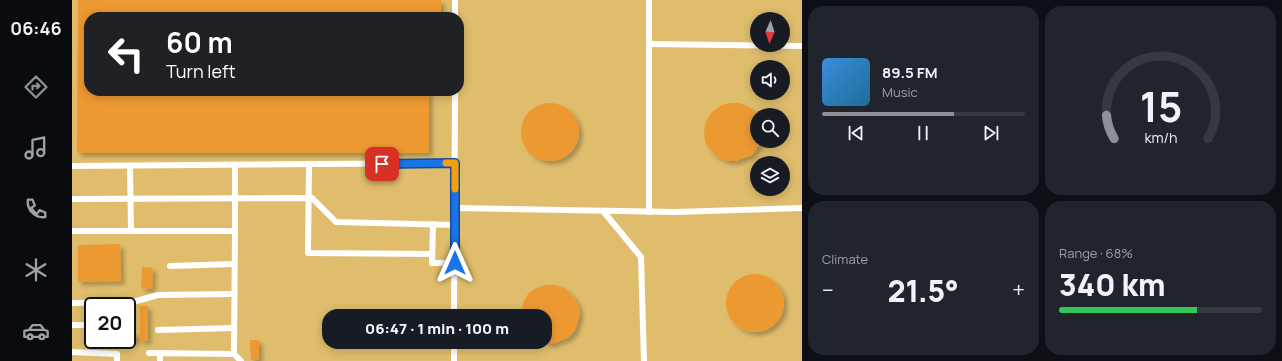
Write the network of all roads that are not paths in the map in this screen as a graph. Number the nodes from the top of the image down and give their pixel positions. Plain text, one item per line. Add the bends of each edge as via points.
1 (455, 0) edge
2 (648, 0) edge
3 (455, 12) edge
4 (649, 44) junction
5 (802, 46) edge
6 (455, 96) edge
7 (455, 163) junction
8 (310, 164) junction
9 (235, 165) junction
10 (72, 166) edge
11 (130, 166) junction
12 (309, 198) junction
13 (72, 199) edge
14 (130, 199) junction
15 (235, 199) junction
16 (455, 208) junction
17 (802, 208) edge
18 (603, 211) junction
19 (649, 212) junction
20 (433, 224) junction
21 (455, 225) junction
22 (72, 231) edge
23 (131, 231) junction
24 (235, 231) junction
25 (432, 254) junction
26 (455, 263) junction
27 (234, 264) junction
28 (170, 266) dead end
29 (234, 294) junction
30 (136, 301) edge
31 (72, 303) edge
32 (84, 303) edge
33 (454, 309) edge
34 (72, 325) edge
35 (84, 325) edge
36 (234, 328) junction
37 (158, 330) dead end
38 (454, 349) edge
39 (72, 352) edge
40 (148, 353) dead end
41 (160, 353) junction
42 (205, 354) junction
43 (231, 356) edge
44 (117, 361) edge
45 (160, 361) edge
46 (205, 361) edge
47 (241, 361) edge
48 (454, 361) edge
49 (644, 361) edge

1 - 3 lane
2 - 4 lane
4 - 5 lane
4 - 19 lane
6 - 7 lane
7 - 8 lane
7 - 16 lane
8 - 9 lane
8 - 12 lane
9 - 11 lane
9 - 15 lane
10 - 11 lane
11 - 14 lane
12 - 15 lane
12 - 20 lane via 336,222
12 - 25 lane via 308,252
13 - 14 lane
14 - 15 lane
14 - 23 lane
15 - 24 lane
16 - 18 lane
16 - 21 lane
17 - 19 lane
18 - 19 lane
18 - 49 lane via 641,257
20 - 21 lane
20 - 25 lane
21 - 26 lane
22 - 23 lane
23 - 24 lane
24 - 27 lane
25 - 26 lane via 432,263
26 - 33 lane
27 - 28 lane
27 - 29 lane
29 - 30 lane via 158,295
29 - 36 lane
31 - 32 lane
34 - 35 lane
36 - 37 lane
36 - 43 lane
38 - 48 lane
39 - 44 lane via 117,354
40 - 41 lane
41 - 42 lane
41 - 45 lane
42 - 43 lane
42 - 46 lane
43 - 47 lane

